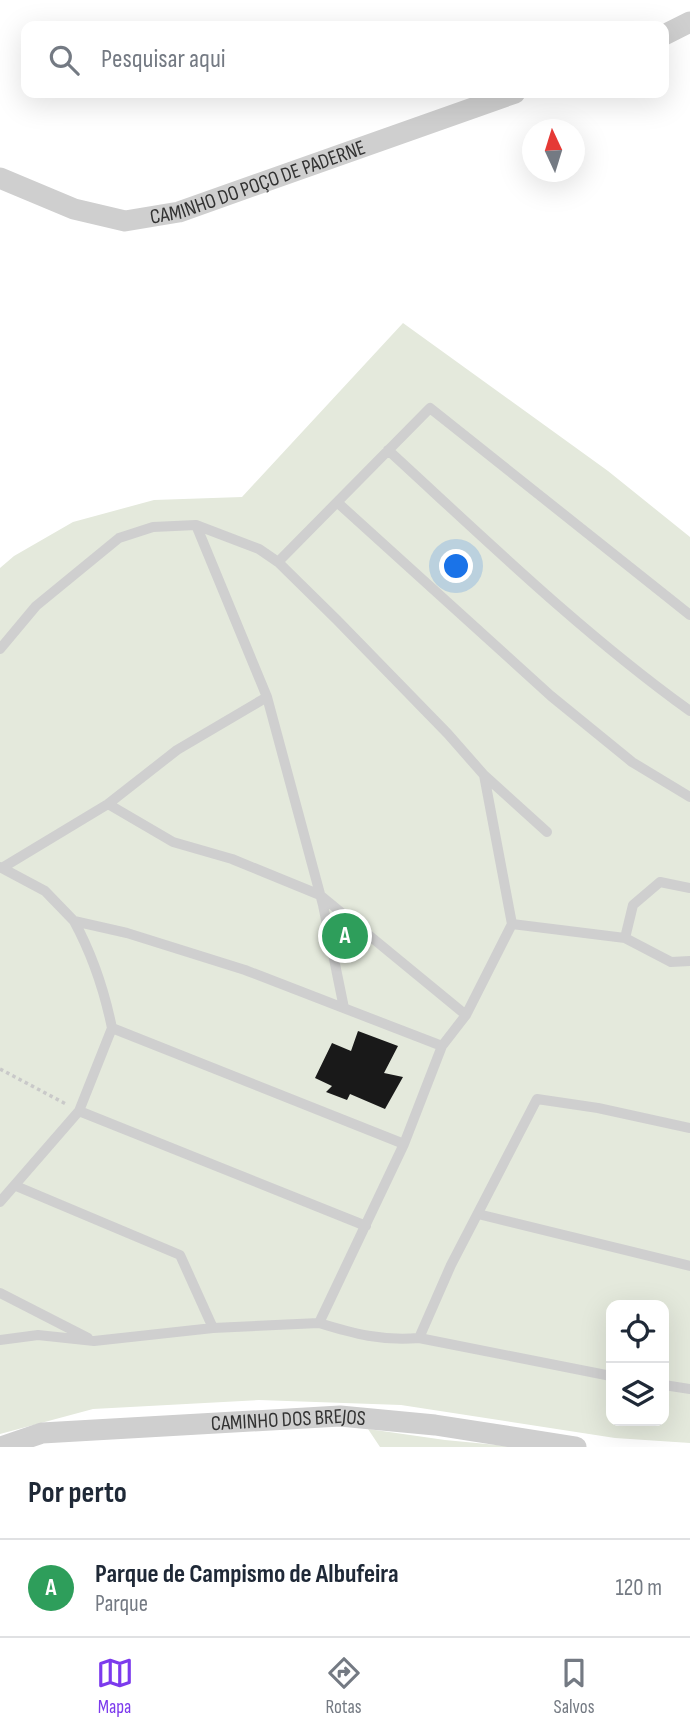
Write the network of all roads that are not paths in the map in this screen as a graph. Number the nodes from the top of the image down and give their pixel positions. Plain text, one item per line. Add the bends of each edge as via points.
1 (690, 22) edge
2 (669, 32) edge
3 (501, 98) edge
4 (0, 178) edge
5 (388, 450) junction
6 (338, 503) junction
7 (196, 525) junction
8 (278, 562) junction
9 (690, 615) edge
10 (0, 649) edge
11 (267, 697) junction
12 (690, 711) edge
13 (484, 775) junction
14 (690, 797) edge
15 (108, 804) junction
16 (547, 832) dead end
17 (1, 867) edge
18 (690, 888) edge
19 (320, 895) junction
20 (74, 921) junction
21 (512, 924) junction
22 (625, 938) junction
23 (690, 961) edge
24 (345, 1008) junction
25 (466, 1014) junction
26 (112, 1028) junction
27 (443, 1046) junction
28 (79, 1111) junction
29 (690, 1128) edge
30 (404, 1144) junction
31 (16, 1186) junction
32 (0, 1202) edge
33 (478, 1214) junction
34 (366, 1226) junction
35 (690, 1266) edge
36 (0, 1293) edge
37 (319, 1322) junction
38 (213, 1328) junction
39 (419, 1338) junction
40 (0, 1340) edge
41 (94, 1341) junction
42 (606, 1375) edge
43 (669, 1386) edge
44 (690, 1389) edge
45 (1, 1447) edge
46 (576, 1447) edge

1 - 2 street
3 - 4 street, CAMINHO DO POÇO DE PADERNE via 179,212 125,221 74,209
5 - 6 lane
5 - 9 lane via 430,408
5 - 12 lane via 560,607
6 - 8 lane
6 - 14 lane via 551,696 632,762
7 - 8 lane via 259,549
7 - 10 lane via 153,527 119,538 36,606
7 - 11 lane
8 - 13 lane
11 - 15 lane via 177,750
11 - 19 lane
13 - 16 lane
13 - 21 lane
15 - 17 lane
15 - 19 lane via 173,842 232,859
17 - 20 lane via 45,891
18 - 22 lane via 660,882 634,905
19 - 24 lane
19 - 25 lane
20 - 24 lane via 245,970
20 - 26 lane via 104,989
21 - 22 lane
21 - 25 lane
22 - 23 lane via 671,962
24 - 27 lane
25 - 27 lane
26 - 28 lane
26 - 30 lane
27 - 30 lane
28 - 31 lane
28 - 34 lane
29 - 33 lane via 537,1100
30 - 34 lane
31 - 32 lane
31 - 38 lane via 180,1255
33 - 35 lane
33 - 39 lane
34 - 37 lane
36 - 41 lane
37 - 38 lane
37 - 39 lane via 391,1340
38 - 41 lane
39 - 42 lane
40 - 41 lane via 38,1335
43 - 44 lane
45 - 46 street, CAMINHO DOS BREJOS via 42,1433 340,1416

